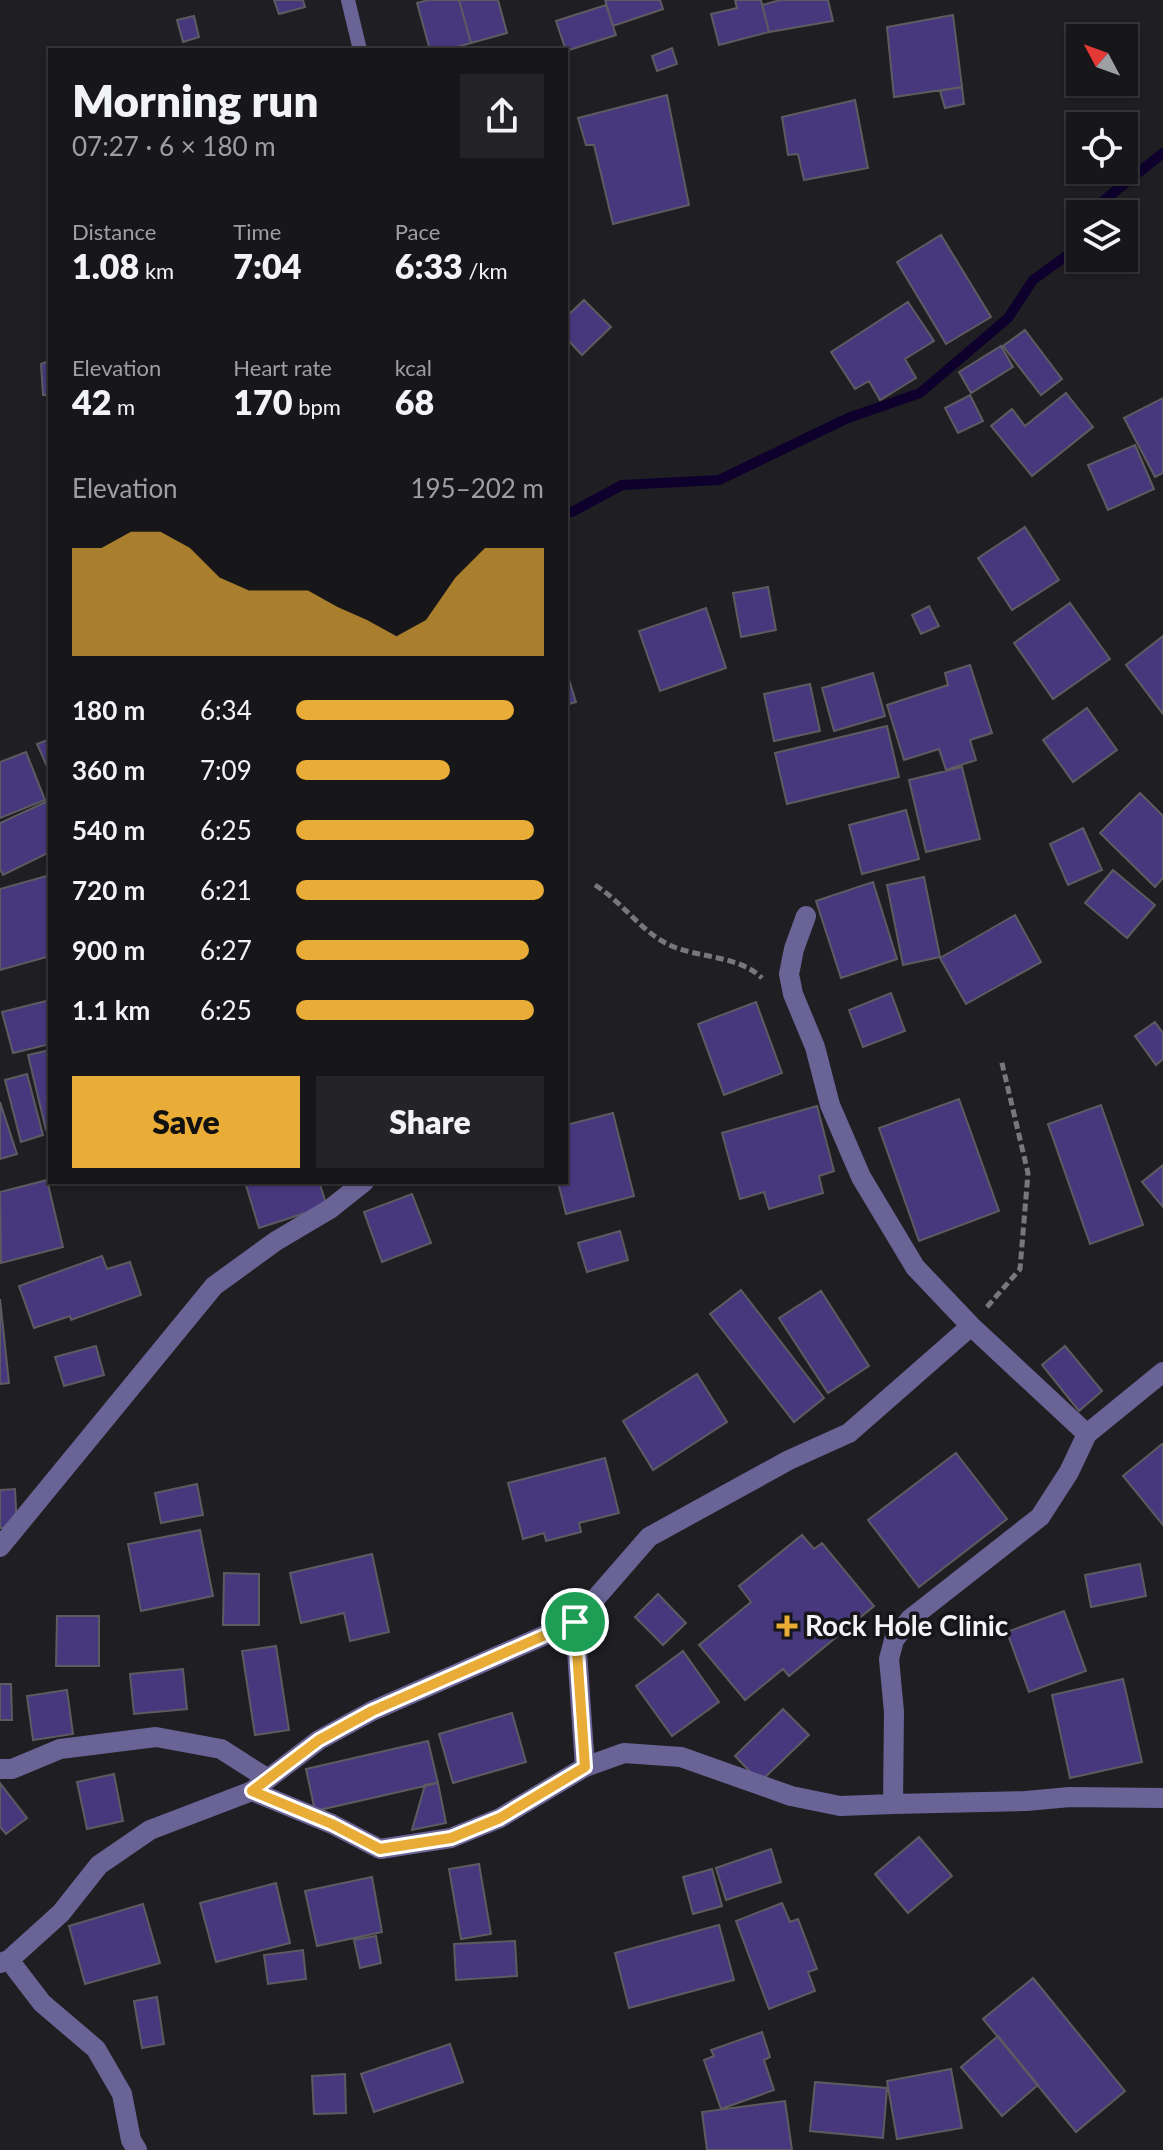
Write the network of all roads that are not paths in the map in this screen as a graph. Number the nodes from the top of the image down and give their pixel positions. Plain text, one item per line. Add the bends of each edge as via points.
1 (348, 0) edge
2 (360, 48) edge
3 (806, 916) dead end
4 (361, 1184) edge
5 (971, 1326) junction
6 (1163, 1372) edge
7 (1087, 1434) junction
8 (0, 1547) edge
9 (575, 1622) junction
10 (585, 1767) junction
11 (0, 1769) edge
12 (260, 1785) junction
13 (1163, 1798) edge
14 (893, 1804) junction
15 (5, 1962) edge
16 (137, 2150) edge

1 - 2 lane
3 - 5 street via 789,974 830,1105 861,1177 915,1267
4 - 8 street via 214,1286
5 - 7 street
5 - 9 street via 849,1433 649,1537
6 - 7 street
7 - 14 street via 1040,1517 910,1619 894,1640 889,1659
9 - 10 street
9 - 12 street via 372,1711 319,1740
10 - 12 street via 500,1818 451,1838 380,1849
10 - 14 street via 624,1753 681,1757 791,1796 840,1806
11 - 12 street via 60,1749 156,1737 221,1749
12 - 15 street via 150,1830 124,1847 99,1865 61,1913
13 - 14 street
15 - 16 street via 42,2003 96,2049 122,2094

